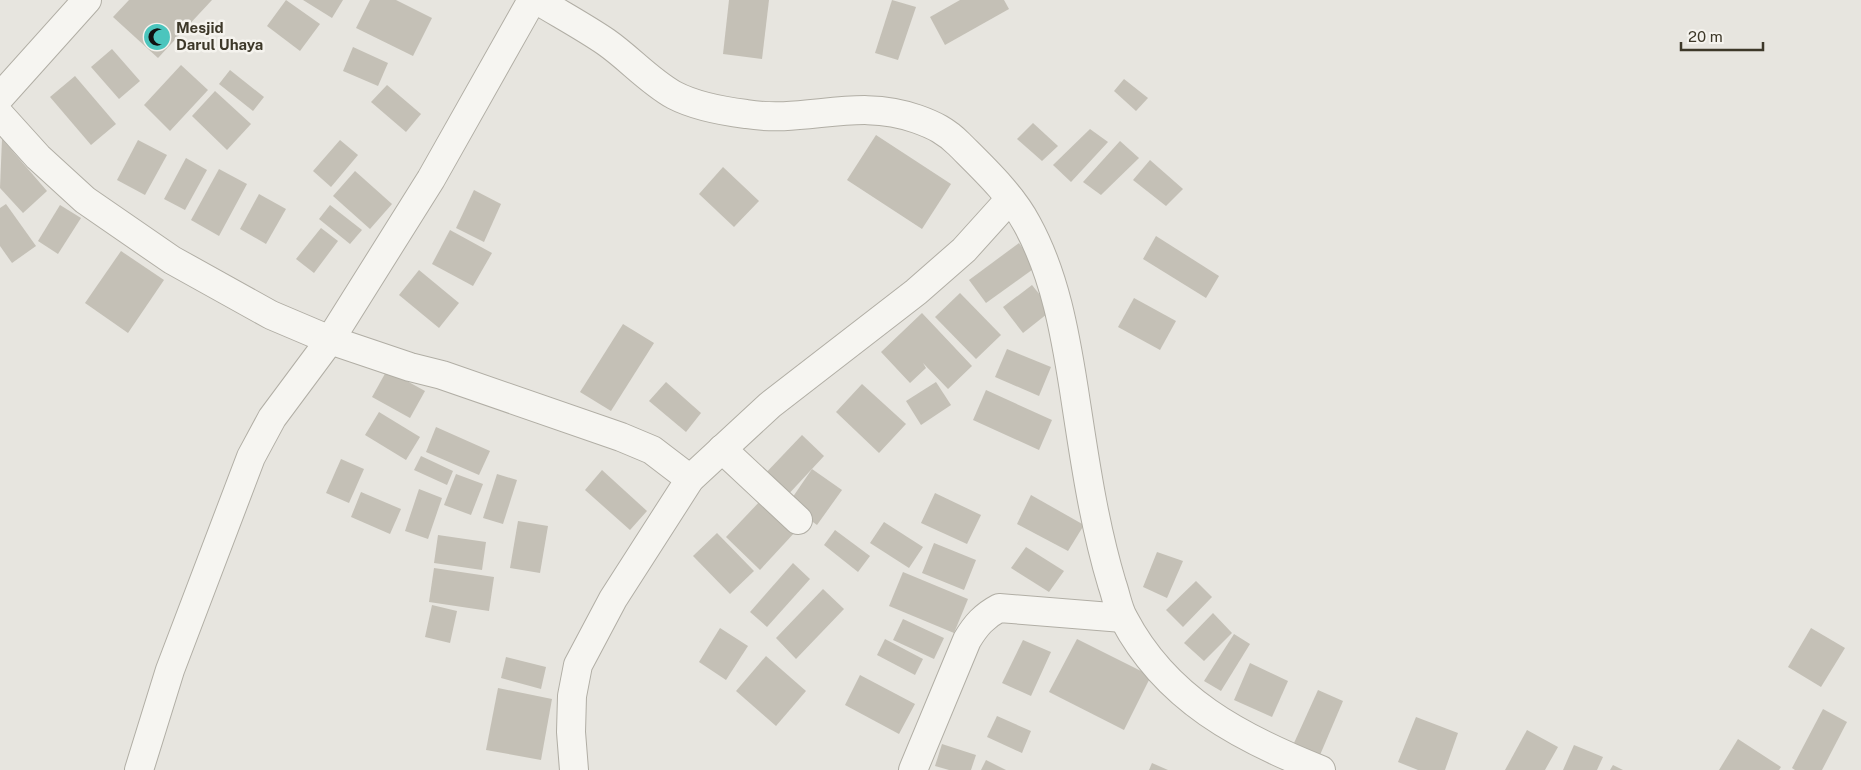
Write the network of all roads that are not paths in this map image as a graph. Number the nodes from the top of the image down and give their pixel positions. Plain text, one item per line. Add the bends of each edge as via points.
1 (87, 0) edge
2 (532, 0) edge
3 (537, 0) edge
4 (3, 90) edge
5 (0, 115) edge
6 (1010, 199) junction
7 (330, 340) junction
8 (722, 449) junction
9 (690, 479) junction
10 (798, 520) dead end
11 (1123, 618) junction
12 (139, 770) edge
13 (574, 770) edge
14 (913, 770) edge
15 (1321, 770) edge

1 - 4 street
2 - 7 street via 436,171
3 - 6 street via 602,40 675,95 698,104 774,118 849,109 881,110 907,115 940,128
5 - 7 street via 85,200 172,260 271,315
6 - 8 street via 964,250 916,292 786,392
6 - 11 street via 1035,239 1063,318 1102,552
7 - 9 street via 442,375 621,438 652,450
7 - 12 street via 272,418 251,457 170,670
8 - 9 street
8 - 10 street
9 - 13 street via 613,598 578,666 572,696
11 - 14 street via 1000,608 990,614 967,640
11 - 15 street via 1149,658 1207,714 1253,740

